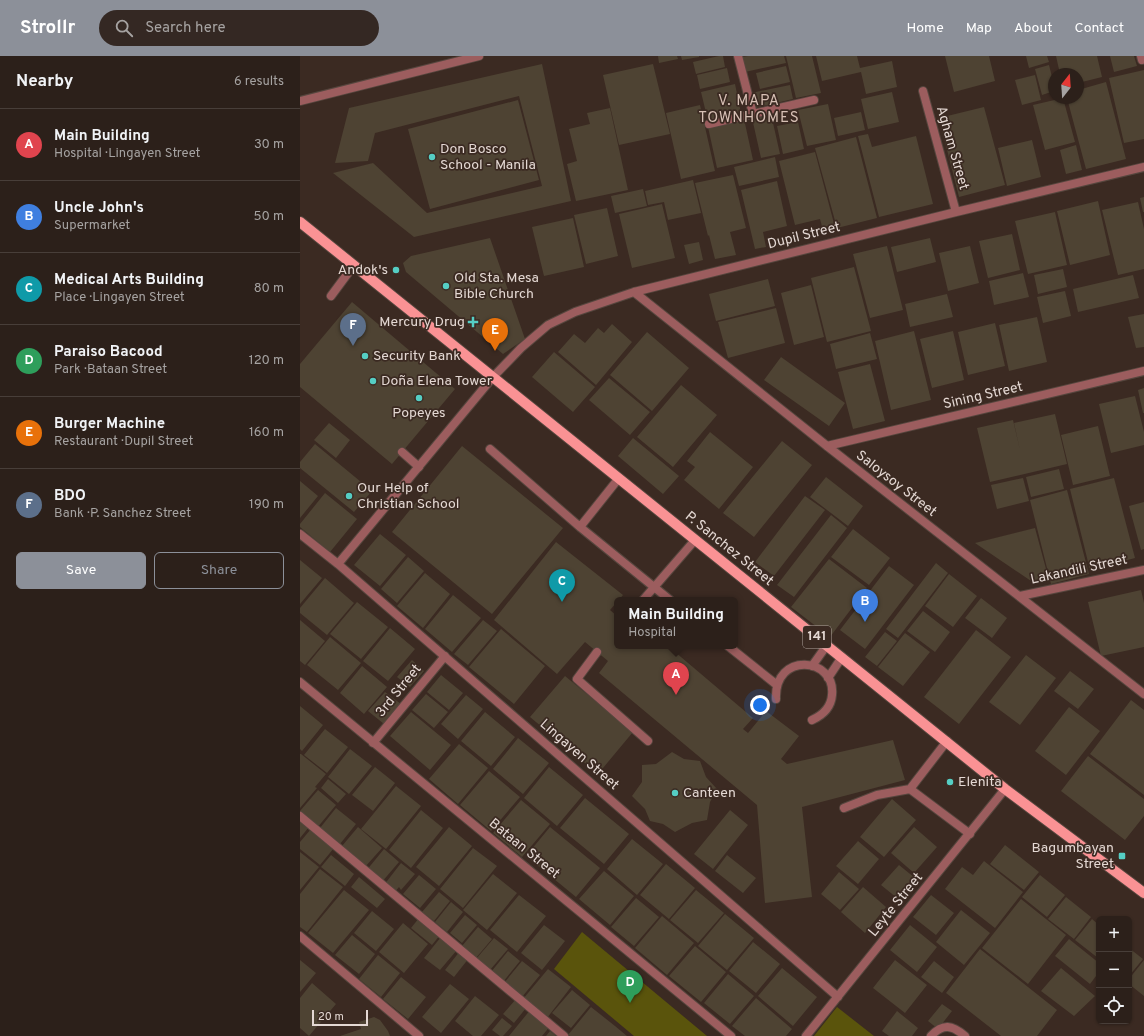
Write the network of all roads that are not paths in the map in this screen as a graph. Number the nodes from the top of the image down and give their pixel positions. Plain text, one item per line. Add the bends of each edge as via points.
1 (479, 56) edge
2 (738, 56) edge
3 (922, 91) dead end
4 (814, 100) dead end
5 (300, 101) edge
6 (753, 114) junction
7 (709, 124) dead end
8 (1144, 167) edge
9 (956, 212) junction
10 (300, 222) edge
11 (354, 265) junction
12 (634, 292) junction
13 (331, 296) dead end
14 (1144, 371) edge
15 (493, 377) junction
16 (828, 446) junction
17 (490, 449) dead end
18 (402, 452) dead end
19 (419, 467) junction
20 (619, 478) junction
21 (580, 527) junction
22 (300, 534) edge
23 (695, 540) junction
24 (338, 564) junction
25 (1144, 570) edge
26 (655, 587) junction
27 (1020, 596) junction
28 (647, 597) edge
29 (667, 597) edge
30 (827, 645) junction
31 (732, 649) edge
32 (598, 652) dead end
33 (445, 656) junction
34 (842, 657) junction
35 (812, 666) junction
36 (828, 678) junction
37 (300, 682) edge
38 (777, 685) junction
39 (1144, 694) edge
40 (776, 699) dead end
41 (812, 720) dead end
42 (648, 741) dead end
43 (947, 741) junction
44 (373, 743) junction
45 (910, 789) junction
46 (1005, 789) junction
47 (844, 808) dead end
48 (300, 816) edge
49 (970, 834) junction
50 (1144, 893) edge
51 (300, 936) edge
52 (838, 996) junction
53 (419, 1036) edge
54 (564, 1036) edge
55 (732, 1036) edge
56 (806, 1036) edge
57 (930, 1036) edge
58 (965, 1036) edge

1 - 5 street
2 - 6 street
3 - 9 street, Agham Street
4 - 6 street
6 - 7 street
8 - 9 street, Dupil Street
9 - 12 street, Dupil Street
10 - 11 main road, P. Sanchez Street / 141
11 - 13 street
11 - 15 main road, P. Sanchez Street / 141
12 - 15 street, Dupil Street via 575,312 548,325
12 - 16 street, Saloysoy Street
14 - 16 street, Sining Street
15 - 19 street
15 - 20 main road, P. Sanchez Street / 141
16 - 27 street, Saloysoy Street
17 - 21 street
18 - 19 street
19 - 24 street
20 - 21 street
20 - 23 main road, P. Sanchez Street / 141
21 - 26 street
22 - 24 street, Lingayen Street
23 - 26 street
23 - 30 main road, P. Sanchez Street / 141
24 - 33 street, Lingayen Street
25 - 27 street, Lakandili Street
26 - 28 street
26 - 29 street
27 - 39 street, Saloysoy Street
30 - 34 main road, P. Sanchez Street / 141
30 - 35 street
31 - 38 street
32 - 42 street via 577,679
33 - 44 street, 3rd Street
33 - 52 street, Lingayen Street
34 - 36 street
34 - 43 main road, P. Sanchez Street / 141
35 - 36 street via 821,670
35 - 38 street via 799,665 788,669
36 - 41 street via 832,692 829,706 819,717
37 - 44 street, Bataan Street
38 - 40 street
43 - 45 street
43 - 46 main road, P. Sanchez Street / 141
44 - 55 street, Bataan Street
45 - 47 street via 877,795
45 - 49 street
46 - 49 street, Leyte Street
46 - 50 main road, P. Sanchez Street / 141
48 - 54 street
49 - 52 street, Leyte Street
51 - 53 street
52 - 56 street, Leyte Street
57 - 58 street via 938,1029 948,1027 957,1029

